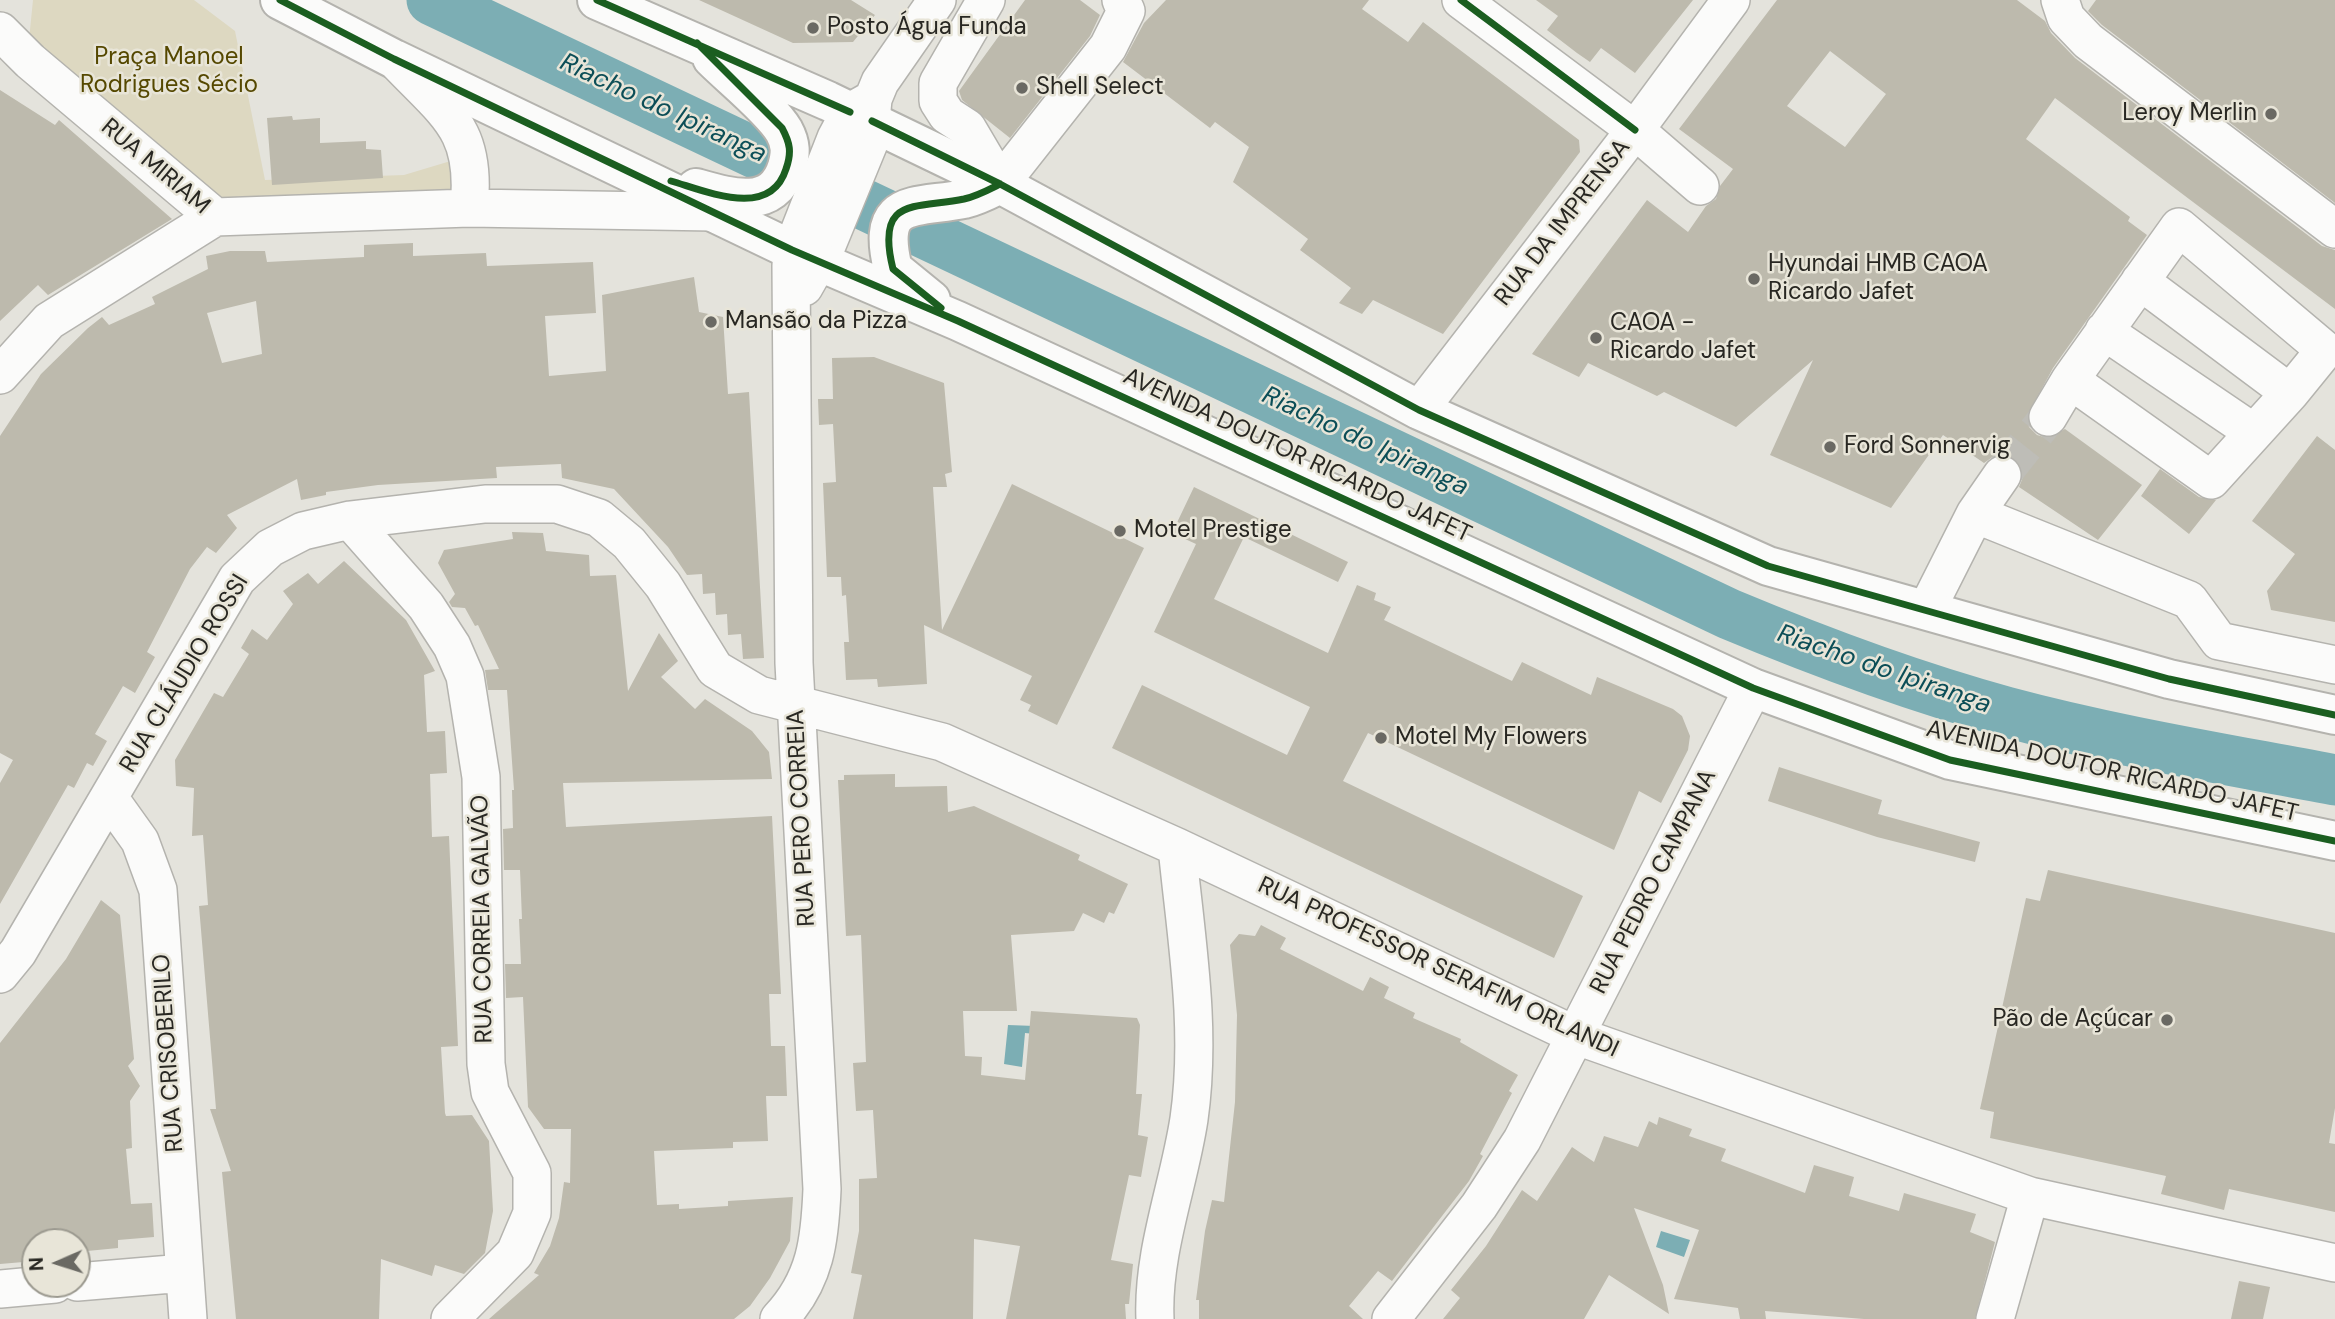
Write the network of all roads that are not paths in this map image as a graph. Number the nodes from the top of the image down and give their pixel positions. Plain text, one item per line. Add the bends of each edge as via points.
1 (280, 0) edge
2 (597, 0) edge
3 (937, 0) edge
4 (986, 0) edge
5 (1121, 0) edge
6 (1461, 0) edge
7 (1731, 0) edge
8 (2060, 0) edge
9 (0, 31) edge
10 (697, 43) junction
11 (394, 59) junction
12 (860, 123) junction
13 (1635, 130) junction
14 (1000, 184) junction
15 (1700, 186) dead end
16 (729, 206) junction
17 (469, 208) junction
18 (215, 217) junction
19 (2335, 229) edge
20 (807, 251) junction
21 (2140, 281) junction
22 (957, 321) junction
23 (2105, 331) junction
24 (0, 375) edge
25 (2070, 380) junction
26 (2290, 393) junction
27 (1419, 410) junction
28 (2048, 417) tunnel mouth
29 (2253, 432) junction
30 (2001, 475) tunnel mouth
31 (1975, 514) junction
32 (349, 520) junction
33 (1927, 609) junction
34 (2335, 665) edge
35 (1753, 688) junction
36 (796, 703) junction
37 (2335, 715) edge
38 (110, 799) junction
39 (2335, 841) edge
40 (1177, 847) junction
41 (0, 974) edge
42 (1577, 1037) junction
43 (2030, 1196) junction
44 (2335, 1264) edge
45 (184, 1273) junction
46 (91, 1281) edge
47 (21, 1287) edge
48 (0, 1289) edge
49 (188, 1319) edge
50 (450, 1319) edge
51 (779, 1319) edge
52 (1155, 1319) edge
53 (1391, 1319) edge
54 (1995, 1319) edge

1 - 11 main road
2 - 10 main road
3 - 12 street, RUA PERO CORREIA via 880,82
4 - 14 street via 937,83 938,101 947,115 967,128
5 - 14 street via 1126,11 1108,47
6 - 13 street
7 - 13 street, RUA DA IMPRENSA
8 - 19 street via 2066,19 2088,41
9 - 18 street, RUA MIRIAM
10 - 12 main road
10 - 16 main road via 774,118 790,145 785,174 775,189
11 - 16 main road, AVENIDA DOUTOR RICARDO JAFET via 630,170
11 - 17 street via 460,130 473,174
12 - 14 main road
12 - 20 street, RUA PERO CORREIA
13 - 15 street
13 - 27 street, RUA DA IMPRENSA
14 - 22 main road via 967,199 905,208 892,223 889,239 894,269
14 - 27 main road
16 - 17 street, RUA MIRIAM
16 - 20 main road, AVENIDA DOUTOR RICARDO JAFET
17 - 18 street, RUA MIRIAM
18 - 24 street via 49,321
20 - 22 main road, AVENIDA DOUTOR RICARDO JAFET
20 - 36 street, RUA PERO CORREIA via 792,306 790,371
21 - 23 street
21 - 26 street
21 - 26 street via 2179,227 2325,350
22 - 35 main road, AVENIDA DOUTOR RICARDO JAFET
23 - 25 street
23 - 29 street
25 - 28 street
25 - 29 street via 2211,480
26 - 29 street
27 - 33 main road via 1768,566
30 - 31 street
31 - 33 street
31 - 34 street via 2189,600 2218,641
32 - 36 street, RUA CLÁUDIO ROSSI via 485,504 558,503 599,518 629,543 663,585 715,669 759,695
32 - 38 street, RUA CLÁUDIO ROSSI via 303,531 270,548 237,579
32 - 50 street, RUA CORREIA GALVÃO via 426,606 465,676 481,777 486,1064 490,1092 532,1173 532,1213 515,1253
33 - 37 main road via 2169,679
35 - 39 main road, AVENIDA DOUTOR RICARDO JAFET via 1950,760
35 - 42 street, RUA PEDRO CAMPANA
36 - 40 street, RUA PROFESSOR SERAFIM ORLANDI via 942,742
36 - 51 street, RUA PERO CORREIA via 820,1239 807,1278
38 - 41 street, RUA CLÁUDIO ROSSI via 18,952
38 - 45 street, RUA CRISOBERILO via 140,841 158,890
40 - 42 street, RUA PROFESSOR SERAFIM ORLANDI
40 - 52 street via 1193,990 1193,1050 1189,1118 1161,1255
42 - 43 street, RUA PROFESSOR SERAFIM ORLANDI
42 - 53 street, RUA PEDRO CAMPANA via 1522,1140 1486,1195
43 - 44 street, RUA PROFESSOR SERAFIM ORLANDI
43 - 54 street
45 - 46 street
45 - 49 street, RUA CRISOBERILO
47 - 48 street

